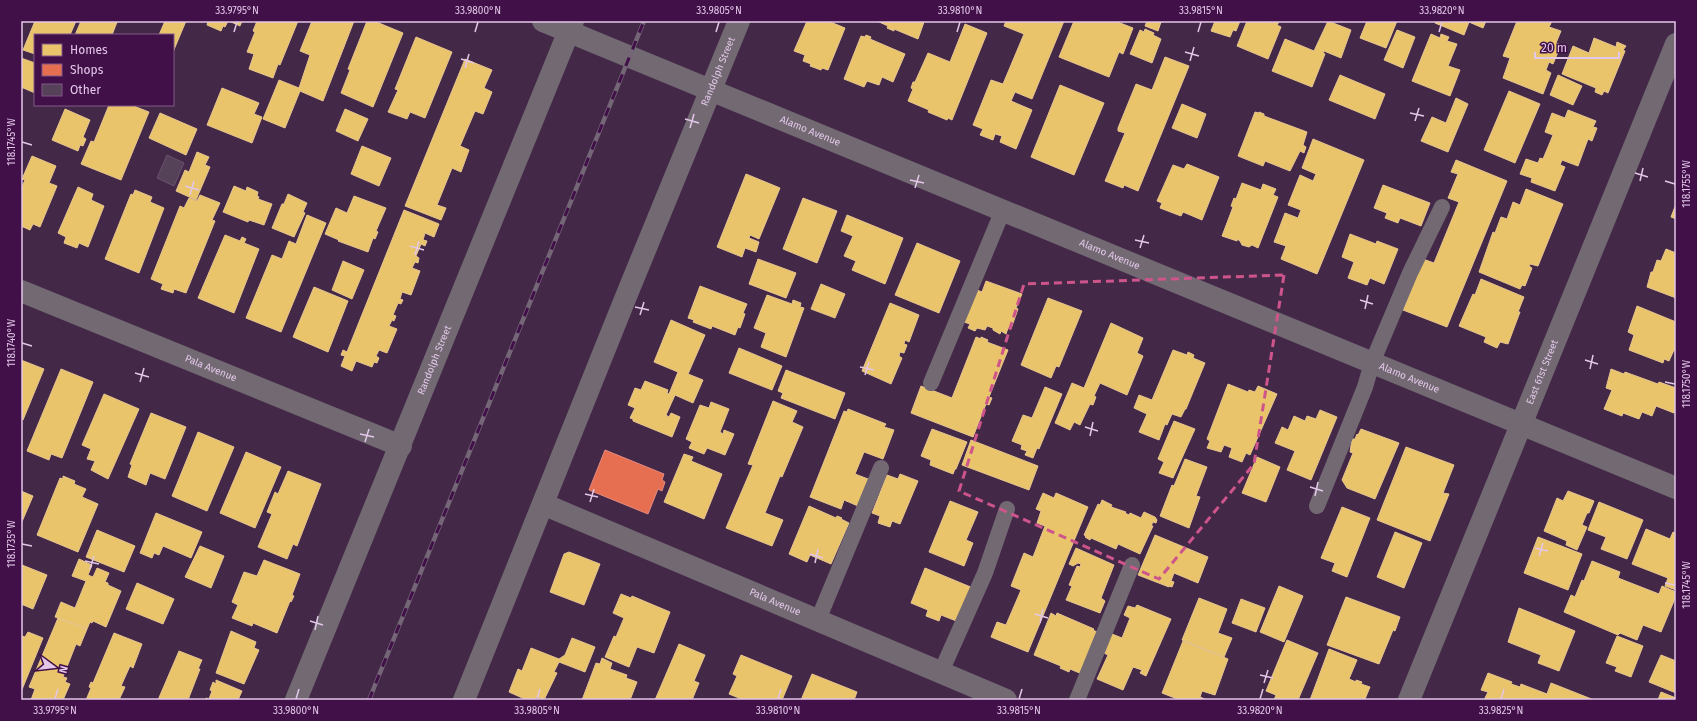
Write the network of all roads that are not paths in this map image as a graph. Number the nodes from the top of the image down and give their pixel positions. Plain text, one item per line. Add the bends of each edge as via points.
1 (544, 21) edge
2 (739, 21) edge
3 (571, 26) edge
4 (1676, 44) edge
5 (712, 90) junction
6 (1442, 207) dead end
7 (1003, 210) junction
8 (21, 291) edge
9 (1372, 363) junction
10 (931, 383) dead end
11 (1521, 424) junction
12 (401, 446) junction
13 (881, 468) dead end
14 (1676, 488) edge
15 (543, 504) junction
16 (1317, 506) dead end
17 (1007, 509) dead end
18 (1132, 565) dead end
19 (818, 620) junction
20 (941, 672) junction
21 (296, 700) edge
22 (464, 700) edge
23 (1006, 700) edge
24 (1077, 700) edge
25 (1409, 700) edge

1 - 3 street, Alamo Avenue
2 - 5 street, Randolph Street
3 - 5 street, Alamo Avenue
3 - 12 street, Randolph Street
4 - 11 street, East 61st Street
5 - 7 street, Alamo Avenue
5 - 15 street, Randolph Street
6 - 9 lane via 1410,273
7 - 9 street, Alamo Avenue
7 - 10 lane
8 - 12 street, Pala Avenue
9 - 11 street, Alamo Avenue
9 - 16 lane via 1365,387
11 - 14 street, Alamo Avenue
11 - 25 street, East 61st Street
12 - 21 street, Randolph Street
13 - 19 lane
15 - 19 street, Pala Avenue
15 - 22 street, Randolph Street
17 - 20 lane via 985,573
18 - 24 lane
19 - 20 street, Pala Avenue
20 - 23 street, Pala Avenue

